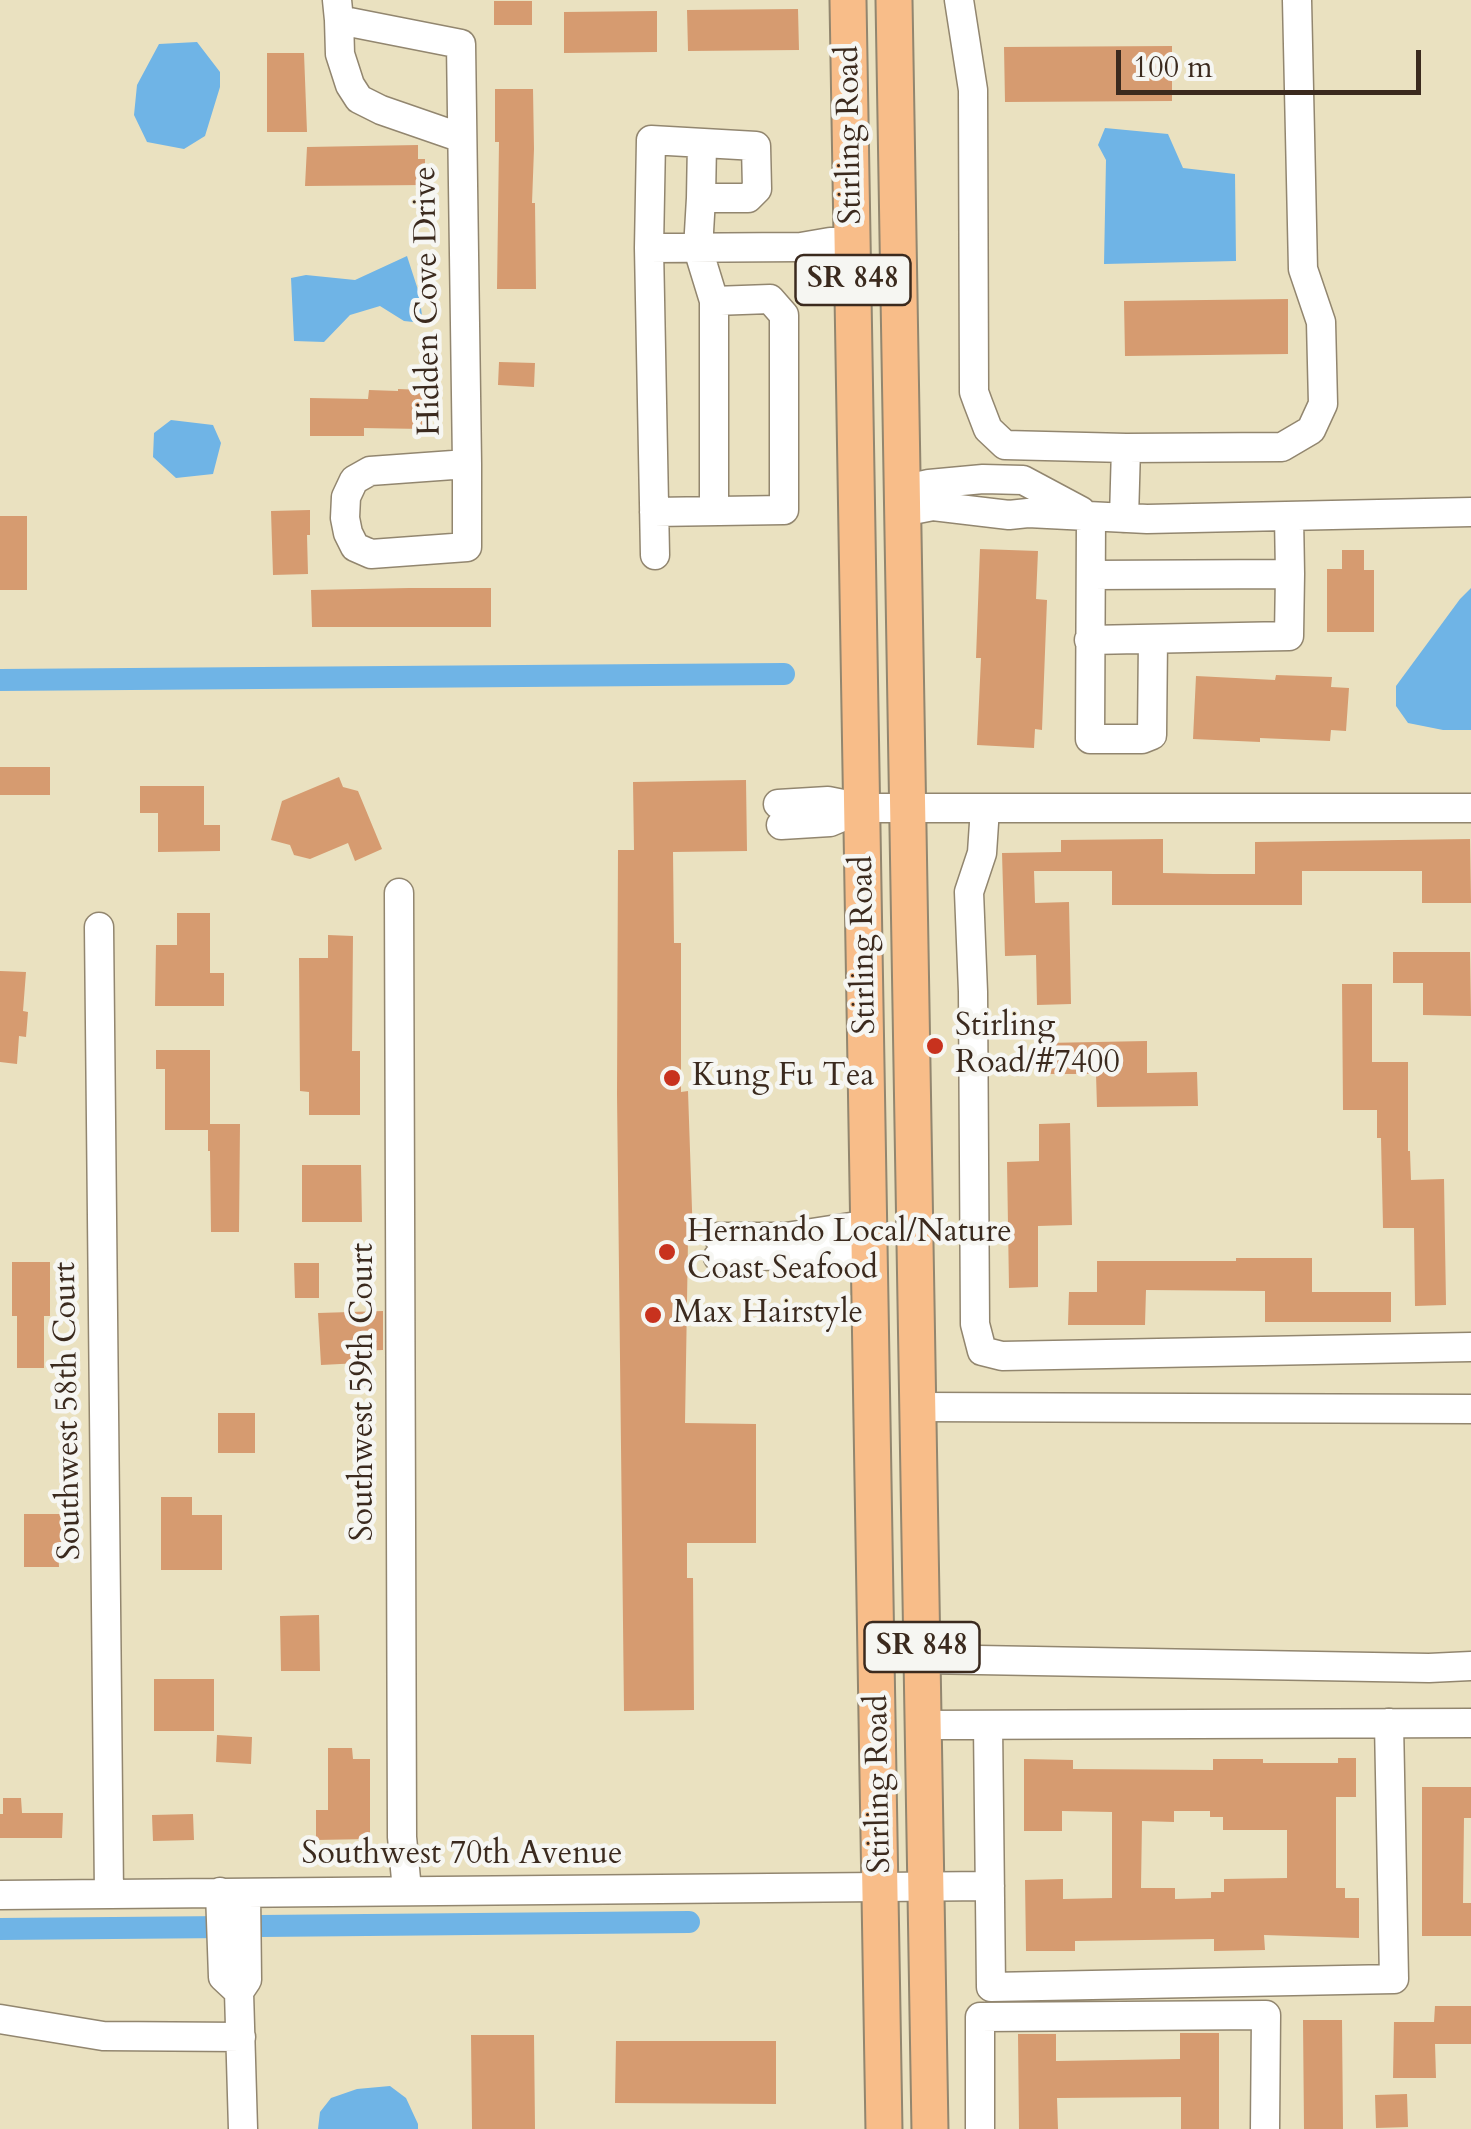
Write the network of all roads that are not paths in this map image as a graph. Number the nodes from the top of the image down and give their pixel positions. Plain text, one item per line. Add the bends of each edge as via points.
1 (848, 0) edge
2 (894, 0) edge
3 (959, 0) edge
4 (1297, 0) edge
5 (338, 10) edge
6 (462, 138) junction
7 (702, 144) junction
8 (701, 198) junction
9 (853, 242) junction
10 (649, 248) junction
11 (698, 249) junction
12 (714, 301) junction
13 (1126, 448) junction
14 (467, 464) junction
15 (902, 501) junction
16 (714, 511) junction
17 (654, 512) junction
18 (1471, 512) edge
19 (1082, 516) junction
20 (1280, 516) junction
21 (1124, 518) junction
22 (655, 555) dead end
23 (1290, 574) junction
24 (1091, 575) junction
25 (1153, 639) junction
26 (1089, 640) junction
27 (863, 808) junction
28 (907, 808) junction
29 (985, 808) junction
30 (1471, 808) edge
31 (779, 814) dead end
32 (398, 894) dead end
33 (99, 928) dead end
34 (870, 1234) junction
35 (718, 1247) dead end
36 (1471, 1347) edge
37 (873, 1406) junction
38 (918, 1407) junction
39 (1471, 1409) edge
40 (922, 1659) junction
41 (1471, 1666) edge
42 (1389, 1722) junction
43 (1471, 1723) edge
44 (988, 1725) junction
45 (922, 1726) junction
46 (990, 1886) junction
47 (881, 1888) junction
48 (924, 1888) junction
49 (407, 1890) junction
50 (233, 1892) junction
51 (108, 1894) junction
52 (0, 1895) edge
53 (0, 2018) edge
54 (241, 2037) junction
55 (243, 2129) edge
56 (884, 2129) edge
57 (930, 2129) edge
58 (980, 2129) edge
59 (1264, 2129) edge

1 - 9 main road, Stirling Road / SR 848
2 - 15 main road, Stirling Road / SR 848
3 - 13 street via 973,90 974,392 988,429 1005,445
4 - 13 street via 1303,269 1322,322 1323,404 1311,430 1282,447
5 - 6 street, Hidden Cove Drive via 340,54 359,98
5 - 6 street, Hidden Cove Drive via 461,44
6 - 14 street, Hidden Cove Drive
7 - 8 street
7 - 8 street via 756,146 757,189 748,198
7 - 10 street via 652,140
8 - 11 street
9 - 11 street
9 - 27 main road, Stirling Road / SR 848
10 - 11 street
10 - 17 street
11 - 12 street
12 - 16 street
12 - 16 street via 770,300 784,315 784,510
13 - 21 street
14 - 14 street, Hidden Cove Drive via 370,471 354,480 345,518 355,547 371,554 467,547
15 - 19 street via 1009,515
15 - 19 street via 929,484 1024,480
15 - 28 main road, Stirling Road / SR 848
16 - 17 street
17 - 22 street
18 - 20 street
19 - 21 street
19 - 24 street
20 - 21 street
20 - 23 street
23 - 24 street
23 - 25 street via 1289,636
24 - 26 street
25 - 26 street
25 - 26 street via 1152,735 1142,739 1090,739
27 - 28 street
27 - 31 street via 830,822
27 - 34 main road, Stirling Road / SR 848
28 - 29 street
28 - 38 main road, Stirling Road / SR 848
29 - 30 street
29 - 36 street via 982,852 969,892 975,1324 982,1351 1002,1356
32 - 49 street, Southwest 59th Court
33 - 51 street, Southwest 58th Court
34 - 35 street via 838,1254
34 - 37 main road, Stirling Road / SR 848
37 - 38 main road
37 - 47 main road, Stirling Road / SR 848
38 - 39 street
38 - 40 main road, Stirling Road / SR 848
40 - 41 street
40 - 45 main road, Stirling Road / SR 848
42 - 43 street
42 - 44 street
42 - 46 street via 1394,1980 991,1987
44 - 45 street
44 - 46 street
45 - 48 main road, Stirling Road / SR 848
46 - 48 street, Southwest 70th Avenue
47 - 48 street, Southwest 70th Avenue
47 - 49 street, Southwest 70th Avenue
47 - 56 main road, Stirling Road / SR 848
48 - 57 main road, Stirling Road / SR 848
49 - 50 street, Southwest 70th Avenue
50 - 51 street, Southwest 70th Avenue
50 - 54 street via 223,1978 240,1992
51 - 52 street, Southwest 70th Avenue
53 - 54 street via 103,2036
54 - 55 street
58 - 59 street via 980,2017 1266,2015

